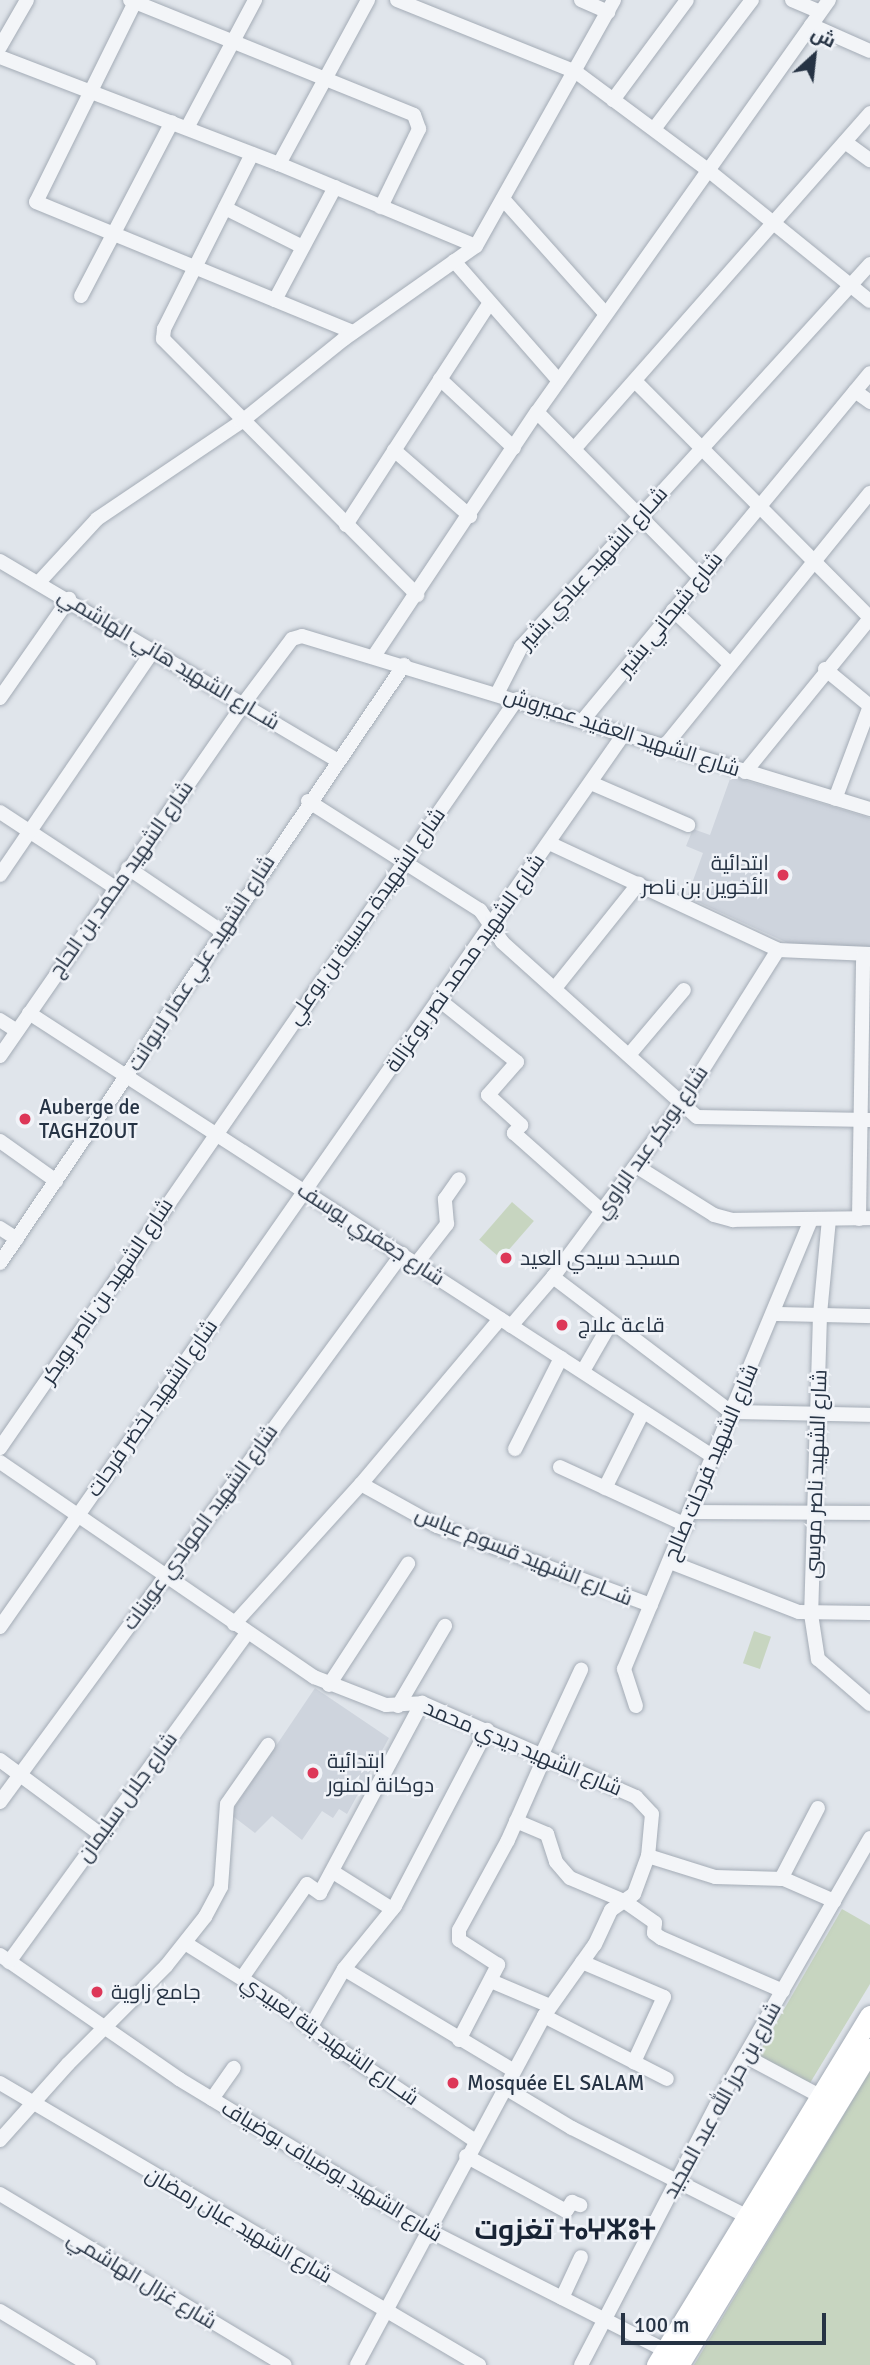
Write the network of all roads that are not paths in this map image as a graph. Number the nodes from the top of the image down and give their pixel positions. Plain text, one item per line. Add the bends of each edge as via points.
1 (27, 0) edge
2 (255, 0) edge
3 (368, 0) edge
4 (397, 0) edge
5 (581, 0) edge
6 (687, 0) edge
7 (752, 0) edge
8 (792, 0) edge
9 (134, 1) edge
10 (611, 6) edge
11 (820, 12) edge
12 (233, 42) junction
13 (0, 47) edge
14 (870, 51) edge
15 (0, 57) edge
16 (576, 72) junction
17 (325, 79) junction
18 (89, 90) junction
19 (613, 100) junction
20 (870, 113) edge
21 (172, 122) junction
22 (187, 128) junction
23 (653, 129) junction
24 (845, 142) junction
25 (252, 154) junction
26 (870, 160) edge
27 (279, 164) junction
28 (708, 170) junction
29 (335, 187) junction
30 (503, 199) junction
31 (380, 207) junction
32 (225, 208) junction
33 (774, 224) junction
34 (113, 235) junction
35 (475, 246) junction
36 (303, 247) junction
37 (454, 261) junction
38 (870, 264) edge
39 (195, 267) junction
40 (849, 286) junction
41 (81, 296) dead end
42 (275, 300) junction
43 (870, 301) edge
44 (490, 302) junction
45 (606, 314) junction
46 (354, 332) junction
47 (870, 373) edge
48 (440, 379) junction
49 (559, 381) junction
50 (635, 381) junction
51 (855, 391) junction
52 (870, 402) edge
53 (537, 412) junction
54 (242, 422) junction
55 (513, 448) junction
56 (574, 449) junction
57 (394, 450) junction
58 (699, 450) junction
59 (870, 493) edge
60 (758, 509) junction
61 (639, 514) junction
62 (470, 516) junction
63 (346, 525) junction
64 (0, 561) edge
65 (812, 563) junction
66 (699, 576) junction
67 (40, 581) junction
68 (417, 596) junction
69 (69, 598) junction
70 (673, 610) junction
71 (870, 618) edge
72 (154, 649) junction
73 (374, 656) junction
74 (729, 663) junction
75 (404, 665) junction
76 (825, 669) junction
77 (498, 692) junction
78 (0, 698) edge
79 (517, 699) junction
80 (244, 703) junction
81 (583, 720) junction
82 (624, 734) junction
83 (664, 747) junction
84 (336, 760) junction
85 (745, 772) junction
86 (591, 783) junction
87 (835, 799) junction
88 (308, 801) junction
89 (870, 809) edge
90 (0, 812) edge
91 (688, 825) dead end
92 (30, 832) junction
93 (549, 843) junction
94 (403, 862) junction
95 (128, 868) junction
96 (0, 875) edge
97 (639, 883) junction
98 (114, 887) junction
99 (491, 923) junction
100 (221, 931) junction
101 (778, 950) junction
102 (867, 954) edge
103 (555, 988) junction
104 (684, 990) dead end
105 (438, 999) junction
106 (29, 1013) junction
107 (0, 1020) edge
108 (17, 1031) junction
109 (629, 1055) junction
110 (0, 1056) edge
111 (126, 1076) junction
112 (681, 1104) junction
113 (864, 1120) edge
114 (214, 1133) junction
115 (0, 1141) edge
116 (636, 1166) junction
117 (459, 1179) dead end
118 (56, 1181) junction
119 (305, 1191) junction
120 (602, 1212) junction
121 (829, 1219) junction
122 (864, 1219) edge
123 (811, 1220) junction
124 (0, 1228) edge
125 (16, 1239) junction
126 (402, 1254) junction
127 (0, 1263) edge
128 (416, 1264) junction
129 (553, 1278) junction
130 (774, 1314) junction
131 (820, 1315) junction
132 (870, 1316) edge
133 (505, 1322) junction
134 (610, 1324) junction
135 (561, 1358) junction
136 (583, 1371) junction
137 (643, 1412) junction
138 (731, 1412) junction
139 (818, 1415) junction
140 (870, 1415) edge
141 (0, 1448) edge
142 (515, 1448) dead end
143 (712, 1457) junction
144 (0, 1462) edge
145 (560, 1467) dead end
146 (361, 1485) junction
147 (605, 1488) junction
148 (814, 1512) junction
149 (870, 1513) edge
150 (76, 1515) junction
151 (688, 1518) junction
152 (670, 1562) junction
153 (408, 1564) dead end
154 (164, 1577) junction
155 (651, 1605) junction
156 (870, 1613) edge
157 (811, 1614) junction
158 (234, 1624) junction
159 (445, 1626) dead end
160 (0, 1627) edge
161 (247, 1633) junction
162 (581, 1670) dead end
163 (329, 1685) junction
164 (422, 1703) junction
165 (870, 1704) edge
166 (395, 1706) junction
167 (636, 1706) dead end
168 (487, 1730) junction
169 (268, 1745) dead end
170 (544, 1755) junction
171 (0, 1760) edge
172 (20, 1774) junction
173 (0, 1801) edge
174 (818, 1808) dead end
175 (516, 1821) junction
176 (100, 1834) junction
177 (870, 1838) edge
178 (648, 1856) junction
179 (333, 1872) junction
180 (781, 1879) junction
181 (624, 1901) junction
182 (834, 1901) junction
183 (392, 1909) junction
184 (185, 1943) junction
185 (4, 1958) edge
186 (582, 1962) junction
187 (344, 1969) junction
188 (242, 1978) junction
189 (491, 1981) junction
190 (783, 1991) junction
191 (547, 2011) junction
192 (870, 2016) edge
193 (310, 2028) junction
194 (103, 2030) junction
195 (459, 2040) junction
196 (870, 2049) edge
197 (745, 2056) junction
198 (634, 2062) junction
199 (234, 2068) dead end
200 (513, 2070) junction
201 (667, 2078) dead end
202 (0, 2083) edge
203 (504, 2087) junction
204 (820, 2096) junction
205 (212, 2099) junction
206 (32, 2104) junction
207 (0, 2140) edge
208 (474, 2140) junction
209 (466, 2156) junction
210 (675, 2182) junction
211 (0, 2194) edge
212 (580, 2205) dead end
213 (755, 2220) junction
214 (428, 2230) junction
215 (582, 2257) dead end
216 (562, 2298) junction
217 (386, 2310) junction
218 (0, 2311) edge
219 (604, 2319) junction
220 (670, 2360) edge
221 (89, 2365) edge
222 (285, 2365) edge
223 (357, 2365) edge
224 (479, 2365) edge
225 (581, 2365) edge

1 - 13 street
2 - 12 street
3 - 17 street
4 - 16 street
5 - 10 street
6 - 19 street
7 - 23 street
8 - 11 street
9 - 12 street
9 - 18 street
10 - 16 street
11 - 14 street
11 - 28 street
12 - 17 street
12 - 22 street
15 - 18 street
16 - 19 street
16 - 30 street
17 - 27 street
17 - 31 street via 418,119 419,129
18 - 21 street
18 - 34 street via 35,200
19 - 23 street
20 - 24 street
21 - 22 street
21 - 34 street
22 - 25 street
23 - 28 street
24 - 26 street
24 - 33 street
25 - 27 street
25 - 32 street
27 - 29 street
28 - 33 street
28 - 45 street
29 - 31 street
29 - 36 street
30 - 35 street
30 - 45 street
31 - 35 street
32 - 36 street
32 - 39 street
33 - 40 street
33 - 50 street
34 - 39 street
34 - 41 street
35 - 37 street
36 - 42 street
37 - 44 street
37 - 46 street
38 - 40 street, شـارع الشهيد عبادي بشير
39 - 42 street
39 - 54 street via 164,329 163,340
40 - 43 street
40 - 58 street, شـارع الشهيد عبادي بشير
42 - 46 street
44 - 48 street
44 - 49 street
45 - 49 street
46 - 54 street
47 - 51 street, شارع شيحاني بشير
48 - 55 street
48 - 57 street
49 - 53 street
50 - 56 street
50 - 58 street
51 - 52 street
51 - 60 street, شارع شيحاني بشير
53 - 55 street
53 - 56 street
54 - 63 street
54 - 67 street via 97,519
55 - 62 street
56 - 61 street
57 - 62 street
57 - 63 street
58 - 60 street
58 - 61 street, شـارع الشهيد عبادي بشير
59 - 65 street
60 - 65 street
60 - 66 street, شارع شيحاني بشير
61 - 66 street
61 - 77 street, شـارع الشهيد عبادي بشير via 521,647
62 - 68 street
63 - 68 street
64 - 67 street, شــارع الشهيد هاني الهاشمي
65 - 71 street
65 - 74 street
66 - 70 street, شارع شيحاني بشير
67 - 69 street, شــارع الشهيد هاني الهاشمي
68 - 73 street
69 - 72 street, شــارع الشهيد هاني الهاشمي
69 - 78 street
70 - 74 street
70 - 81 street, شارع شيحاني بشير
71 - 76 street
72 - 80 street, شــارع الشهيد هاني الهاشمي
72 - 92 street
73 - 75 street, شارع الشهيد العقيد عميروش
73 - 80 street, شارع الشهيد محمد بن الحاج via 313,636 292,639
74 - 83 street
75 - 77 street, شارع الشهيد العقيد عميروش
75 - 84 street, شارع الشهيد علي عمار لابوانت
76 - 85 street
76 - 87 street via 870,706
77 - 79 street, شارع الشهيد العقيد عميروش
79 - 81 street, شارع الشهيد العقيد عميروش
79 - 94 street, شارع الشهيدة حسيبة بن بوعلي
80 - 84 street, شــارع الشهيد هاني الهاشمي
80 - 95 street, شارع الشهيد محمد بن الحاج
81 - 82 street, شارع الشهيد العقيد عميروش
82 - 83 street, شارع الشهيد العقيد عميروش
82 - 86 street, شارع الشهيد محمد نصر بوغزالة
83 - 85 street, شارع الشهيد العقيد عميروش
84 - 88 street, شارع الشهيد علي عمار لابوانت
85 - 87 street, شارع الشهيد العقيد عميروش
86 - 91 street
86 - 93 street, شارع الشهيد محمد نصر بوغزالة
87 - 89 street, شارع الشهيد العقيد عميروش
88 - 94 street
88 - 100 street, شارع الشهيد علي عمار لابوانت
90 - 92 street
92 - 96 street
92 - 98 street
93 - 97 street
93 - 99 street, شارع الشهيد محمد نصر بوغزالة
94 - 99 street via 480,910
94 - 114 street, شارع الشهيدة حسيبة بن بوعلي
95 - 98 street, شارع الشهيد محمد بن الحاج
95 - 100 street
97 - 101 street
97 - 103 street
98 - 106 street, شارع الشهيد محمد بن الحاج
99 - 103 street via 502,942
99 - 105 street, شارع الشهيد محمد نصر بوغزالة
100 - 111 street, شارع الشهيد علي عمار لابوانت
101 - 102 street
101 - 112 street, شارع بوبكر عبد الراوي
102 - 113 street
103 - 109 street
104 - 109 street
105 - 119 street, شارع الشهيد محمد نصر بوغزالة
105 - 120 street via 517,1062 488,1095 521,1125 514,1132
106 - 108 street, شارع الشهيد محمد بن الحاج
106 - 111 street, شارع جعفري يوسف
107 - 108 street
108 - 110 street, شارع الشهيد محمد بن الحاج
109 - 112 street
111 - 114 street, شارع جعفري يوسف
111 - 118 street, شارع الشهيد علي عمار لابوانت
112 - 113 street via 697,1117 713,1120
112 - 116 street, شارع بوبكر عبد الراوي
113 - 122 street
114 - 119 street, شارع جعفري يوسف
114 - 141 street, شارع الشهيد بن ناصر بوبكر
115 - 118 street
116 - 120 street, شارع بوبكر عبد الراوي
116 - 123 street via 714,1215 733,1220
117 - 128 street via 445,1199 447,1224
118 - 125 street, شارع الشهيد علي عمار لابوانت
119 - 126 street, شارع جعفري يوسف
119 - 150 street, شارع الشهيد لخضر فرحات
120 - 129 street, شارع بوبكر عبد الراوي
121 - 122 street
121 - 123 street
121 - 131 street, شارع الشهيد ناصر موسى
123 - 130 street, شارع الشهيد فرحات صالح
124 - 125 street
125 - 127 street, شارع الشهيد علي عمار لابوانت
126 - 128 street, شارع جعفري يوسف
126 - 154 street, شارع الشهيد المولدي عوينات
128 - 133 street, شارع جعفري يوسف
129 - 133 street, شارع بوبكر عبد الراوي
129 - 134 street
130 - 131 street
130 - 138 street, شارع الشهيد فرحات صالح
131 - 132 street
131 - 139 street, شارع الشهيد ناصر موسى
133 - 135 street, شارع جعفري يوسف
133 - 146 street
134 - 136 street
134 - 138 street
135 - 136 street, شارع جعفري يوسف
135 - 142 street
136 - 137 street, شارع جعفري يوسف
137 - 143 street, شارع جعفري يوسف
137 - 147 street
138 - 139 street
138 - 143 street, شارع الشهيد فرحات صالح
139 - 140 street
139 - 148 street, شارع الشهيد ناصر موسى
143 - 151 street, شارع الشهيد فرحات صالح
144 - 150 street
145 - 147 street
146 - 155 street, شــارع الشهيد قسوم عباس via 437,1526
146 - 158 street
147 - 151 street
148 - 149 street
148 - 151 street
148 - 157 street, شارع الشهيد ناصر موسى
150 - 154 street
150 - 160 street, شارع الشهيد لخضر فرحات
151 - 152 street, شارع الشهيد فرحات صالح
152 - 155 street, شارع الشهيد فرحات صالح
152 - 157 street
153 - 163 street
154 - 158 street
154 - 172 street, شارع الشهيد المولدي عوينات
155 - 167 street, شارع الشهيد فرحات صالح via 624,1669
156 - 157 street
157 - 165 street, شارع الشهيد ناصر موسى via 818,1659
158 - 161 street
159 - 166 street
161 - 163 street
161 - 176 street, شارع جلال سليمان
162 - 170 street
163 - 166 street
164 - 166 street, شارع الشهيد ديدي محمد
164 - 168 street, شارع الشهيد ديدي محمد
164 - 179 street
168 - 170 street, شارع الشهيد ديدي محمد
168 - 183 street
169 - 184 street via 227,1804 221,1887
170 - 175 street
170 - 178 street, شارع الشهيد ديدي محمد via 636,1797 648,1808 653,1822
171 - 172 street
172 - 173 street, شارع الشهيد المولدي عوينات
172 - 176 street
174 - 180 street
175 - 181 street via 547,1835 556,1863 570,1878
175 - 189 street via 459,1930 459,1940 498,1965
176 - 185 street, شارع جلال سليمان
177 - 182 street, شارع بن حرز الله عبد المجيد
178 - 180 street via 706,1876
178 - 181 street via 634,1894
179 - 183 street
179 - 188 street via 320,1893 307,1884
180 - 182 street
181 - 186 street via 611,1910
181 - 190 street via 655,1923 654,1933 661,1938
182 - 190 street, شارع بن حرز الله عبد المجيد
183 - 187 street
184 - 188 street, شــارع الشهيد بتة لعبيدي
184 - 194 street
185 - 194 street, شارع الشهيد بوضياف بوضياف
186 - 191 street
186 - 198 street via 664,1997
187 - 193 street
187 - 195 street
188 - 193 street, شــارع الشهيد بتة لعبيدي
189 - 191 street
189 - 195 street
190 - 197 street, شارع بن حرز الله عبد المجيد
191 - 198 street
191 - 200 street
192 - 204 highway
193 - 208 street, شــارع الشهيد بتة لعبيدي
194 - 205 street, شارع الشهيد بوضياف بوضياف
194 - 206 street
195 - 200 street
196 - 213 highway
197 - 204 street
197 - 210 street, شارع بن حرز الله عبد المجيد
198 - 201 street
199 - 205 street
200 - 203 street
202 - 206 street, شارع الشهيد عبان رمضان
203 - 208 street
203 - 210 street
204 - 213 highway
205 - 214 street, شارع الشهيد بوضياف بوضياف
206 - 207 street
206 - 217 street, شارع الشهيد عبان رمضان
208 - 209 street
209 - 212 street via 566,2211 572,2202
209 - 214 street
210 - 213 street
210 - 219 street, شارع بن حرز الله عبد المجيد
211 - 222 street, شارع غزال الهاشمي
213 - 220 highway
214 - 216 street, شارع الشهيد بوضياف بوضياف
214 - 217 street
215 - 216 street
216 - 219 street, شارع الشهيد بوضياف بوضياف
217 - 223 street
217 - 224 street, شارع الشهيد عبان رمضان
218 - 221 street
219 - 220 street, شارع الشهيد بوضياف بوضياف
219 - 225 street, شارع بن حرز الله عبد المجيد

